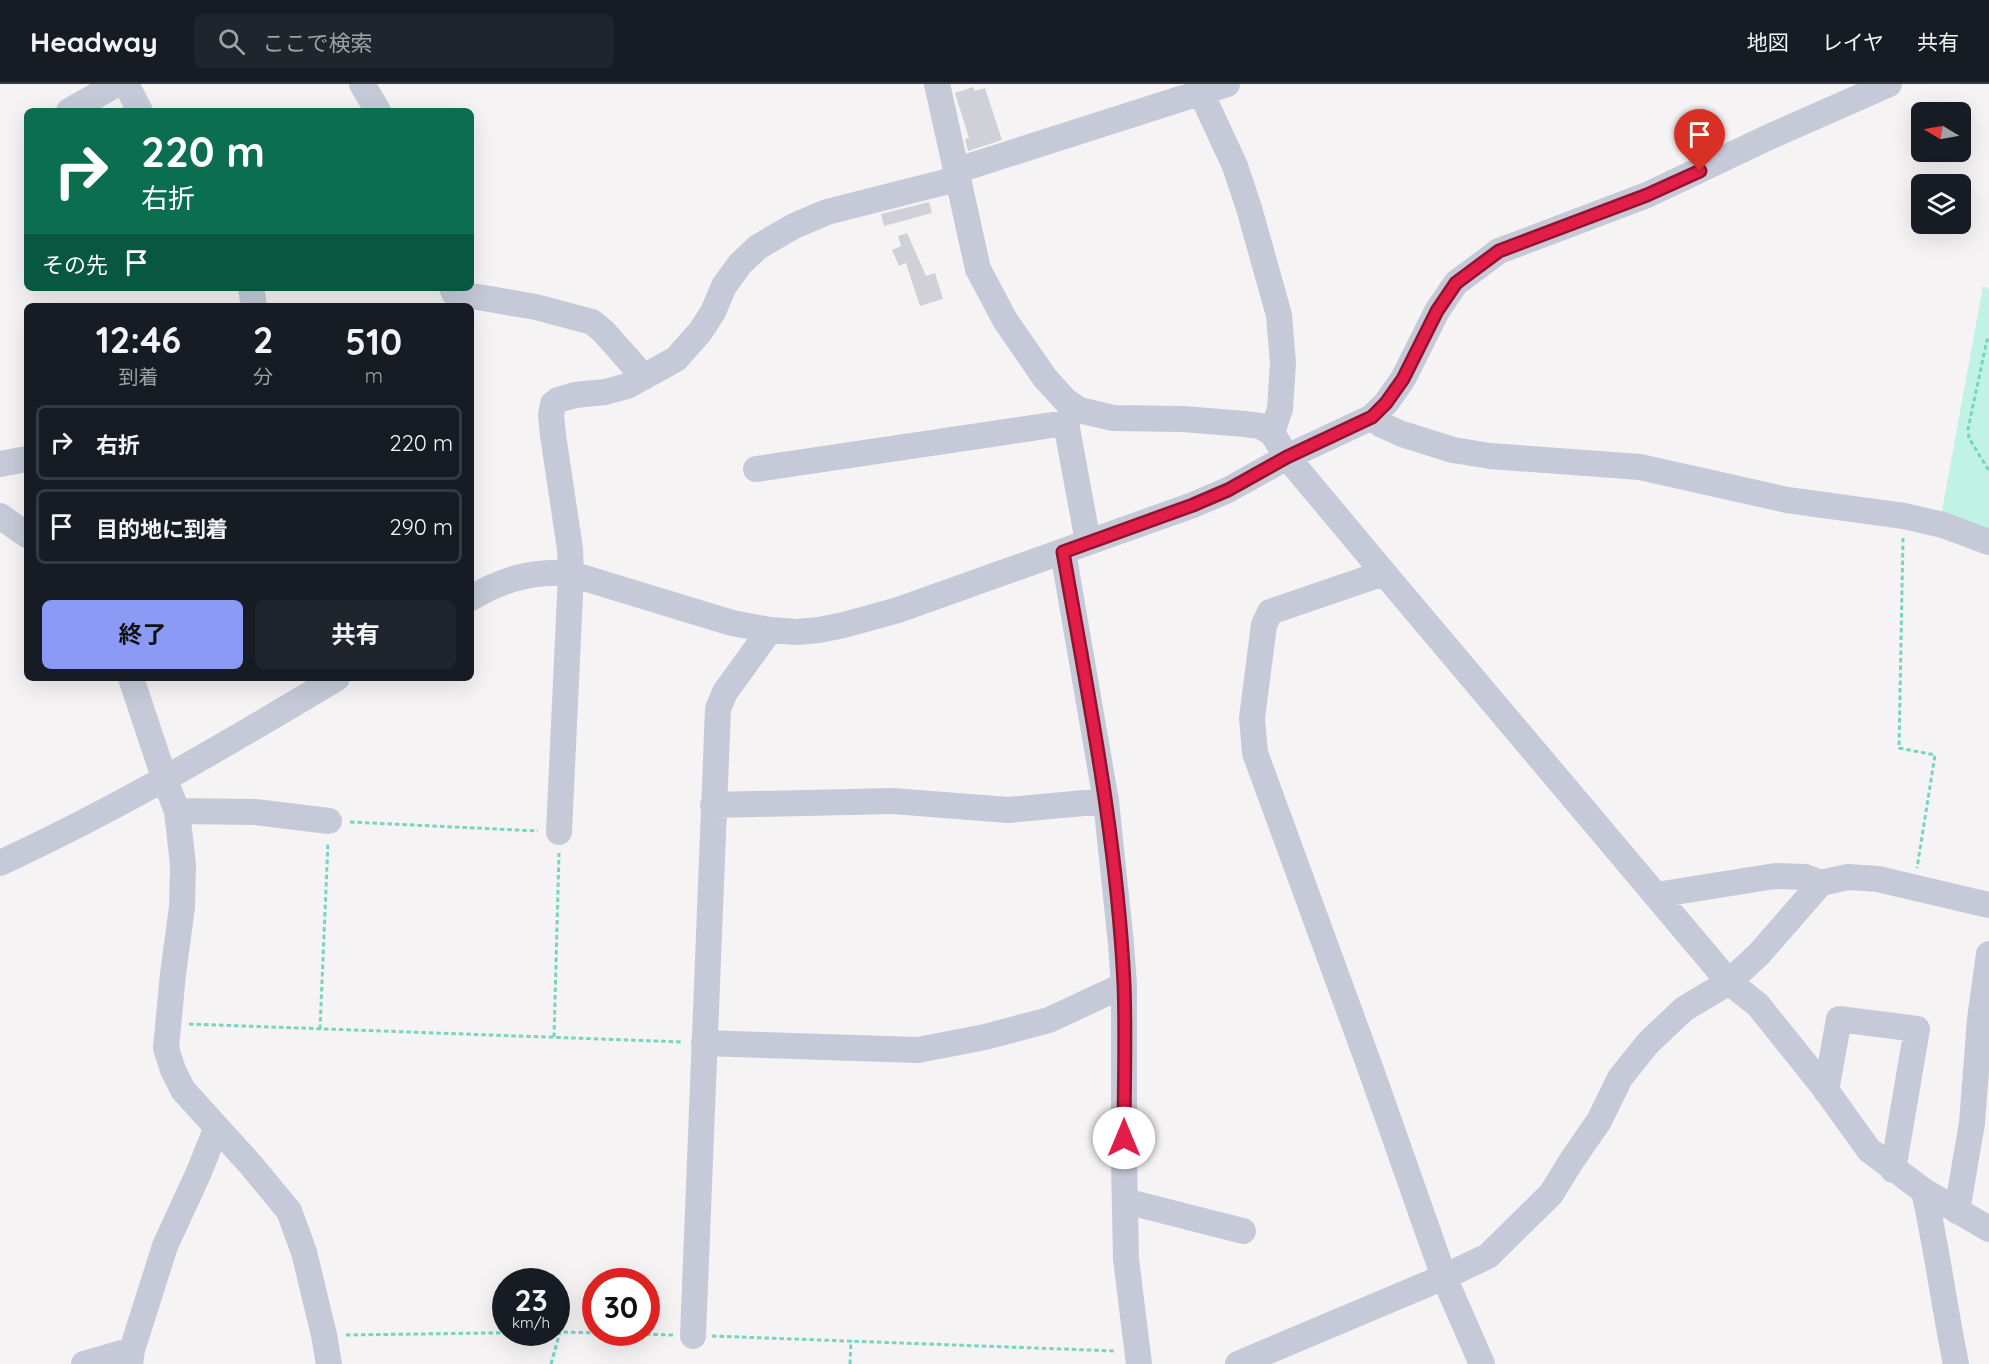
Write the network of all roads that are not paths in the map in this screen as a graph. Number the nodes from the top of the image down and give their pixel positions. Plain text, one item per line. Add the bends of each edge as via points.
1 (117, 84) edge
2 (126, 84) edge
3 (362, 84) edge
4 (937, 84) edge
5 (1227, 84) edge
6 (1889, 84) edge
7 (1199, 89) edge
8 (74, 108) edge
9 (138, 108) edge
10 (376, 108) edge
11 (956, 175) junction
12 (453, 291) edge
13 (644, 377) junction
14 (1071, 415) junction
15 (1372, 417) junction
16 (1272, 433) junction
17 (1287, 457) junction
18 (24, 460) edge
19 (0, 464) edge
20 (756, 469) dead end
21 (0, 516) edge
22 (24, 533) edge
23 (1089, 542) junction
24 (1989, 542) edge
25 (1063, 552) junction
26 (1384, 573) junction
27 (571, 574) junction
28 (474, 596) edge
29 (770, 630) junction
30 (132, 681) edge
31 (333, 681) edge
32 (165, 780) junction
33 (1106, 801) junction
34 (713, 805) junction
35 (177, 811) junction
36 (328, 821) road end
37 (559, 831) road end
38 (0, 863) edge
39 (1821, 883) junction
40 (1656, 895) junction
41 (1989, 904) edge
42 (1989, 954) edge
43 (1729, 982) junction
44 (1124, 986) junction
45 (704, 1043) junction
46 (1826, 1091) junction
47 (216, 1129) junction
48 (1893, 1170) junction
49 (1924, 1191) junction
50 (1125, 1201) junction
51 (1957, 1211) junction
52 (1989, 1228) edge
53 (1243, 1231) dead end
54 (1444, 1277) junction
55 (693, 1336) road end
56 (131, 1357) edge
57 (1139, 1358) edge
58 (84, 1364) edge
59 (329, 1364) edge
60 (1238, 1364) edge
61 (1482, 1364) edge
62 (1956, 1364) edge

1 - 8 street
2 - 9 street
3 - 10 street
4 - 11 street
5 - 7 street
6 - 15 street via 1647,195 1499,251 1456,283 1437,311 1403,379
7 - 11 street
7 - 16 street via 1235,166 1279,315 1283,363 1280,409
11 - 13 street via 827,212 758,247 724,286 700,332 676,359
11 - 14 street via 978,269 1005,320 1044,378 1065,400
12 - 13 street via 592,322
13 - 27 street via 627,386 575,395 553,404 553,435
14 - 16 street via 1079,410 1113,418 1245,423
14 - 20 street
14 - 23 street
15 - 17 street
15 - 24 street via 1402,434 1454,450 1640,466 1787,500 1904,516
16 - 17 street
17 - 23 street via 1228,490
17 - 26 street
18 - 19 street
21 - 22 street
23 - 25 street
25 - 29 street via 866,620 819,630
25 - 33 street
26 - 40 street
26 - 54 street via 1270,612 1264,625 1252,718 1255,753
27 - 28 street via 532,574 502,582
27 - 29 street via 732,623
27 - 37 street
29 - 34 street via 725,692 718,709
30 - 32 street
31 - 32 street
32 - 35 street
32 - 38 street
33 - 34 street via 1008,810 893,801
33 - 44 street
34 - 45 street
35 - 36 street via 255,812
35 - 47 street via 183,865 182,907 166,1048 183,1090
39 - 40 street via 1774,876
39 - 41 street via 1848,877 1878,879
39 - 43 street
40 - 43 street
42 - 51 street via 1972,1123
43 - 46 street via 1758,1005
43 - 54 street via 1684,1009 1648,1043 1620,1078 1599,1121 1551,1194 1488,1256
44 - 45 street via 1049,1020 918,1050
44 - 50 street
45 - 55 street
46 - 48 street via 1869,1150
46 - 48 street via 1839,1019 1917,1029
47 - 56 street via 165,1246
47 - 59 street via 289,1211 304,1252
48 - 49 street
49 - 51 street
49 - 62 street
50 - 53 street
50 - 57 street via 1126,1259
51 - 52 street
54 - 60 street
54 - 61 street
56 - 58 street

